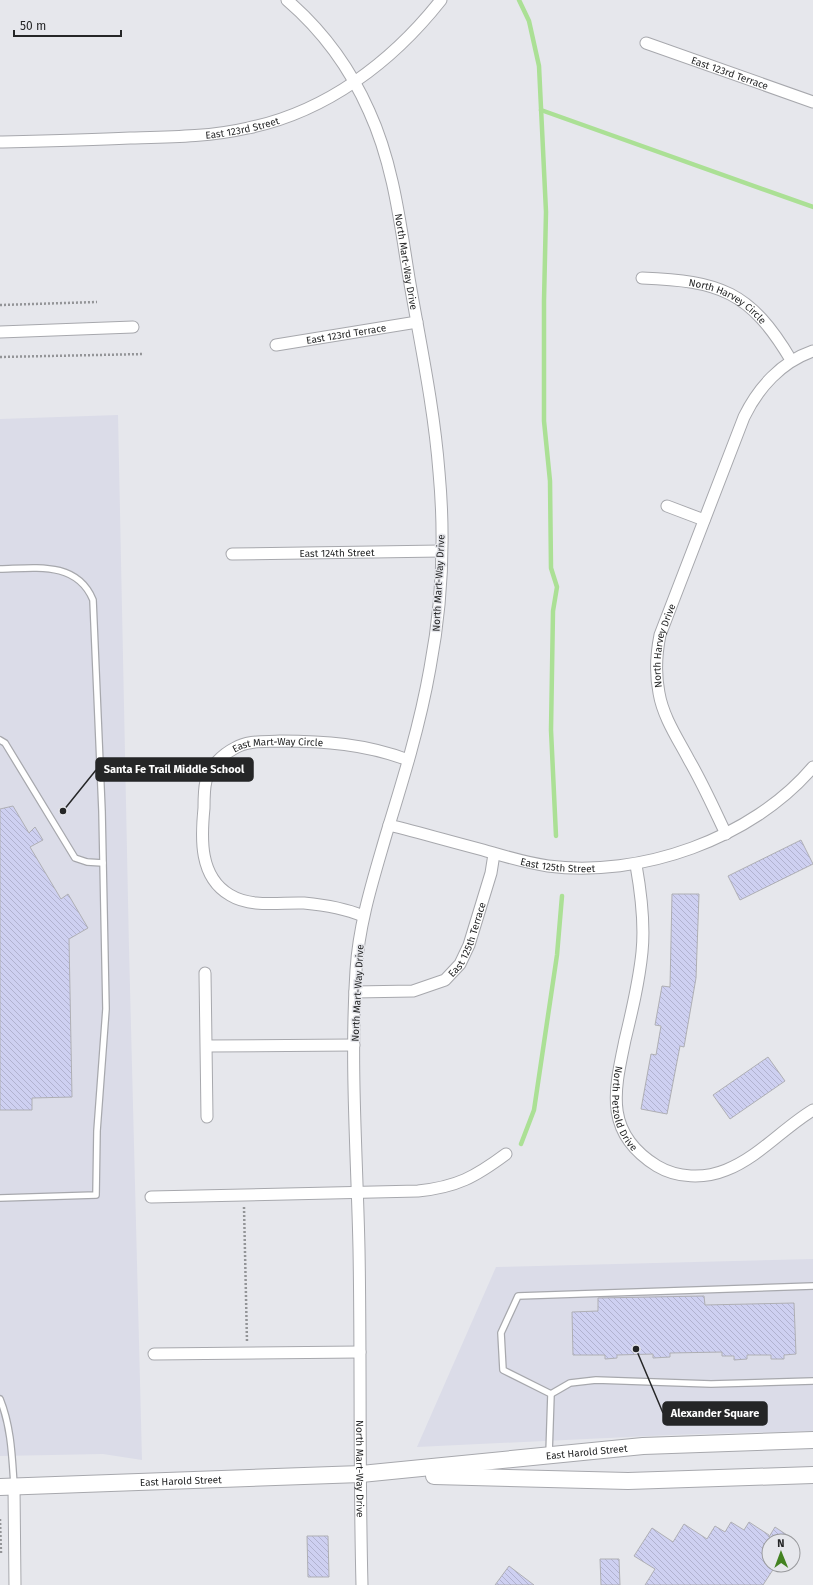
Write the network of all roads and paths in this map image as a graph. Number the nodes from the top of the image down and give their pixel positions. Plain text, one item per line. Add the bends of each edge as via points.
1 (287, 0) edge
2 (441, 0) edge
3 (646, 43) dead end
4 (354, 82) junction
5 (813, 102) edge
6 (0, 142) edge
7 (642, 278) dead end
8 (97, 302) dead end
9 (0, 305) edge
10 (417, 322) junction
11 (133, 327) dead end
12 (0, 332) edge
13 (276, 345) dead end
14 (813, 351) edge
15 (144, 354) dead end
16 (0, 357) edge
17 (791, 360) junction
18 (667, 506) dead end
19 (704, 520) junction
20 (441, 551) junction
21 (232, 554) dead end
22 (0, 569) edge
23 (0, 740) edge
24 (408, 760) junction
25 (811, 774) edge
26 (389, 825) junction
27 (726, 834) junction
28 (494, 854) junction
29 (103, 863) junction
30 (636, 865) junction
31 (363, 916) junction
32 (205, 973) dead end
33 (355, 992) junction
34 (354, 1045) junction
35 (207, 1046) junction
36 (813, 1110) edge
37 (208, 1116) dead end
38 (506, 1154) dead end
39 (358, 1192) junction
40 (244, 1195) junction
41 (151, 1197) dead end
42 (0, 1198) edge
43 (813, 1286) edge
44 (360, 1352) junction
45 (247, 1353) junction
46 (154, 1354) dead end
47 (813, 1381) edge
48 (551, 1394) junction
49 (0, 1399) edge
50 (813, 1440) edge
51 (549, 1456) junction
52 (361, 1474) junction
53 (813, 1475) edge
54 (7, 1487) edge
55 (15, 1585) edge
56 (362, 1585) edge

1 - 4 street, North Mart-Way Drive via 328,42
2 - 4 street, East 123rd Street via 406,40
3 - 5 street, East 123rd Terrace
4 - 6 street, East 123rd Street via 333,96 297,113 224,133 180,137
4 - 10 street, North Mart-Way Drive via 369,111 389,168
7 - 17 street, North Harvey Circle via 681,279 726,291 761,317 775,333
8 - 9 path
10 - 13 street, East 123rd Terrace
10 - 20 street, North Mart-Way Drive via 440,475
11 - 12 street
14 - 17 street, North Harvey Drive
15 - 16 path
17 - 19 street, North Harvey Drive via 767,382 751,402
18 - 19 street
19 - 27 street, North Harvey Drive via 660,635 656,669 664,710
20 - 21 street, East 124th Street
20 - 24 street, North Mart-Way Drive via 438,614 431,665
22 - 29 lane via 41,569 72,574 88,588 93,600
23 - 29 lane via 5,744 75,858
24 - 26 street, North Mart-Way Drive
24 - 31 street, East Mart-Way Circle via 356,745 311,741 264,742 236,747 217,761 206,780 202,828 205,861 213,879 229,895 245,902 337,907
25 - 27 street, East 125th Street via 765,810
26 - 28 street, East 125th Street
26 - 31 street, North Mart-Way Drive
27 - 30 street, East 125th Street
28 - 30 street, East 125th Street via 548,866 577,868
28 - 33 street, East 125th Terrace via 469,945 460,964 445,980 413,991
29 - 42 lane via 106,1009 97,1131 96,1195
30 - 36 street, North Petzold Drive via 643,912 643,950 615,1090 616,1111 622,1130 629,1141 642,1156 664,1170 696,1176 715,1174 749,1158
31 - 33 street, North Mart-Way Drive
32 - 35 street
33 - 34 street, North Mart-Way Drive
34 - 35 street
34 - 39 street, North Mart-Way Drive
35 - 37 street
38 - 39 street via 464,1182 442,1189 418,1192
39 - 40 street
39 - 44 street, North Mart-Way Drive
40 - 41 street
40 - 45 path
43 - 48 lane via 518,1296 501,1333 503,1370
44 - 45 street
44 - 52 street, North Mart-Way Drive
45 - 46 street
47 - 48 lane via 711,1384 596,1380 570,1383
48 - 51 lane
49 - 54 lane via 10,1434
50 - 51 main road, East Harold Street via 642,1446
51 - 52 main road, East Harold Street
52 - 53 main road, East Harold Street via 628,1481
52 - 54 main road, East Harold Street
52 - 56 street, North Mart-Way Drive via 359,1493
54 - 55 street

